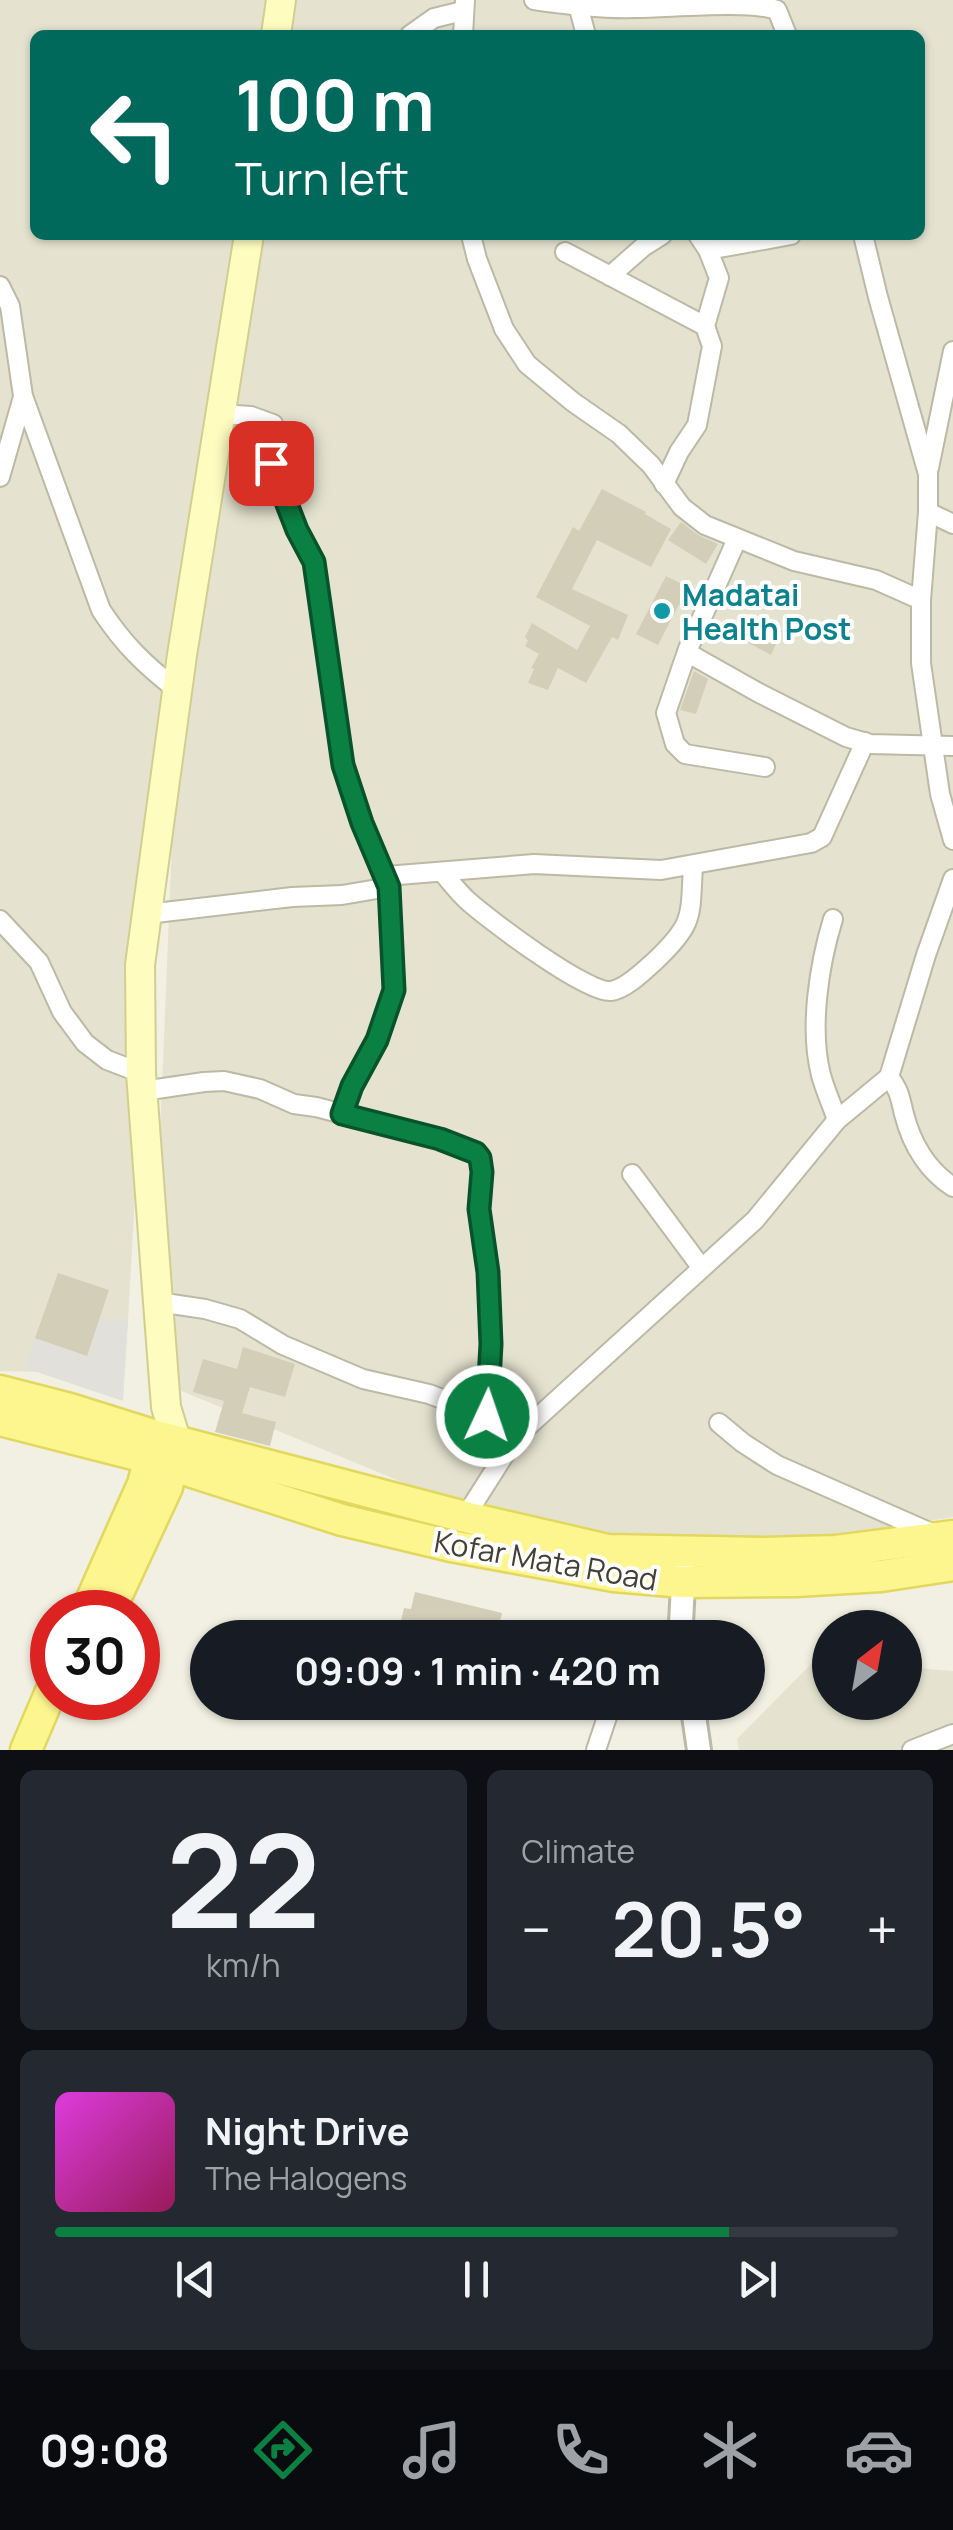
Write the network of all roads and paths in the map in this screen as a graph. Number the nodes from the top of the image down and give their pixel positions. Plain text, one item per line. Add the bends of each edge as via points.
1 (281, 0) edge
2 (534, 0) edge
3 (464, 5) edge
4 (578, 5) junction
5 (277, 30) edge
6 (417, 30) edge
7 (463, 30) edge
8 (585, 30) edge
9 (785, 30) edge
10 (247, 240) edge
11 (472, 240) edge
12 (654, 240) edge
13 (736, 240) edge
14 (865, 240) edge
15 (703, 243) edge
16 (565, 252) dead end
17 (610, 276) junction
18 (0, 286) edge
19 (706, 326) junction
20 (953, 350) edge
21 (23, 396) junction
22 (221, 414) junction
23 (928, 474) junction
24 (0, 477) edge
25 (664, 484) junction
26 (928, 512) junction
27 (953, 524) edge
28 (738, 539) junction
29 (920, 600) junction
30 (688, 653) junction
31 (177, 690) junction
32 (865, 742) junction
33 (932, 745) junction
34 (953, 746) edge
35 (765, 768) dead end
36 (953, 840) edge
37 (693, 865) junction
38 (442, 872) junction
39 (953, 879) edge
40 (387, 881) junction
41 (147, 914) junction
42 (833, 919) dead end
43 (0, 920) edge
44 (889, 1077) junction
45 (142, 1082) junction
46 (342, 1114) junction
47 (837, 1120) junction
48 (632, 1174) dead end
49 (953, 1187) edge
50 (701, 1266) junction
51 (158, 1302) junction
52 (0, 1391) edge
53 (487, 1416) junction
54 (0, 1420) edge
55 (718, 1423) dead end
56 (515, 1438) junction
57 (164, 1450) junction
58 (465, 1517) junction
59 (949, 1546) edge
60 (685, 1550) junction
61 (683, 1582) junction
62 (96, 1590) edge
63 (119, 1590) edge
64 (682, 1620) edge
65 (39, 1720) edge
66 (59, 1720) edge
67 (606, 1720) edge
68 (695, 1720) edge
69 (953, 1734) edge
70 (924, 1748) edge
71 (26, 1750) edge
72 (45, 1750) edge
73 (596, 1750) edge
74 (699, 1750) edge

1 - 5 main road
2 - 4 street
3 - 6 street
3 - 7 street
4 - 8 street
4 - 9 street via 764,6 776,10
10 - 22 main road
11 - 25 street via 504,328 528,364 619,434
12 - 17 street
13 - 15 street
14 - 23 street
15 - 19 street via 719,278
16 - 17 street
17 - 19 street
18 - 21 street via 10,306
19 - 25 street via 712,346 697,425
20 - 23 street
21 - 24 street
21 - 31 street via 101,610 141,662
22 - 31 main road
22 - 40 street via 272,424 271,463 314,562 343,765
23 - 26 street
25 - 28 street via 682,507
26 - 27 street
26 - 29 street
28 - 29 street
28 - 30 street
29 - 33 street
30 - 32 street
30 - 35 street via 666,714 676,744 685,754
31 - 41 main road
32 - 33 street
32 - 37 street via 818,840
33 - 34 street
33 - 36 street
37 - 38 street via 661,870 534,864
37 - 38 street via 691,912 678,939 637,978 612,991 566,974 468,901
38 - 40 street
39 - 44 street
40 - 41 street via 342,895
40 - 46 street via 394,990
41 - 45 main road via 140,965
42 - 47 street via 818,989 817,1037 820,1073
43 - 45 street via 39,962 85,1044
44 - 47 street
44 - 49 street via 924,1161
45 - 46 street via 224,1081
45 - 51 main road
46 - 53 street via 440,1139 480,1158 491,1344
47 - 50 street via 755,1220
48 - 50 street
50 - 56 street
51 - 53 street via 240,1319 363,1379
51 - 57 main road
52 - 57 main road via 70,1409
53 - 56 street
54 - 57 main road
55 - 59 street via 777,1465
56 - 58 street
57 - 58 main road, Kofar Mata Road
57 - 61 main road, Kofar Mata Road via 342,1520 614,1576
57 - 62 main road
57 - 63 main road via 167,1487
58 - 60 main road, Kofar Mata Road via 608,1550
59 - 60 main road, Kofar Mata Road
59 - 61 main road, Kofar Mata Road via 881,1576
60 - 61 street
61 - 64 street
65 - 71 main road
66 - 72 main road
67 - 73 street
68 - 74 street
69 - 70 street

